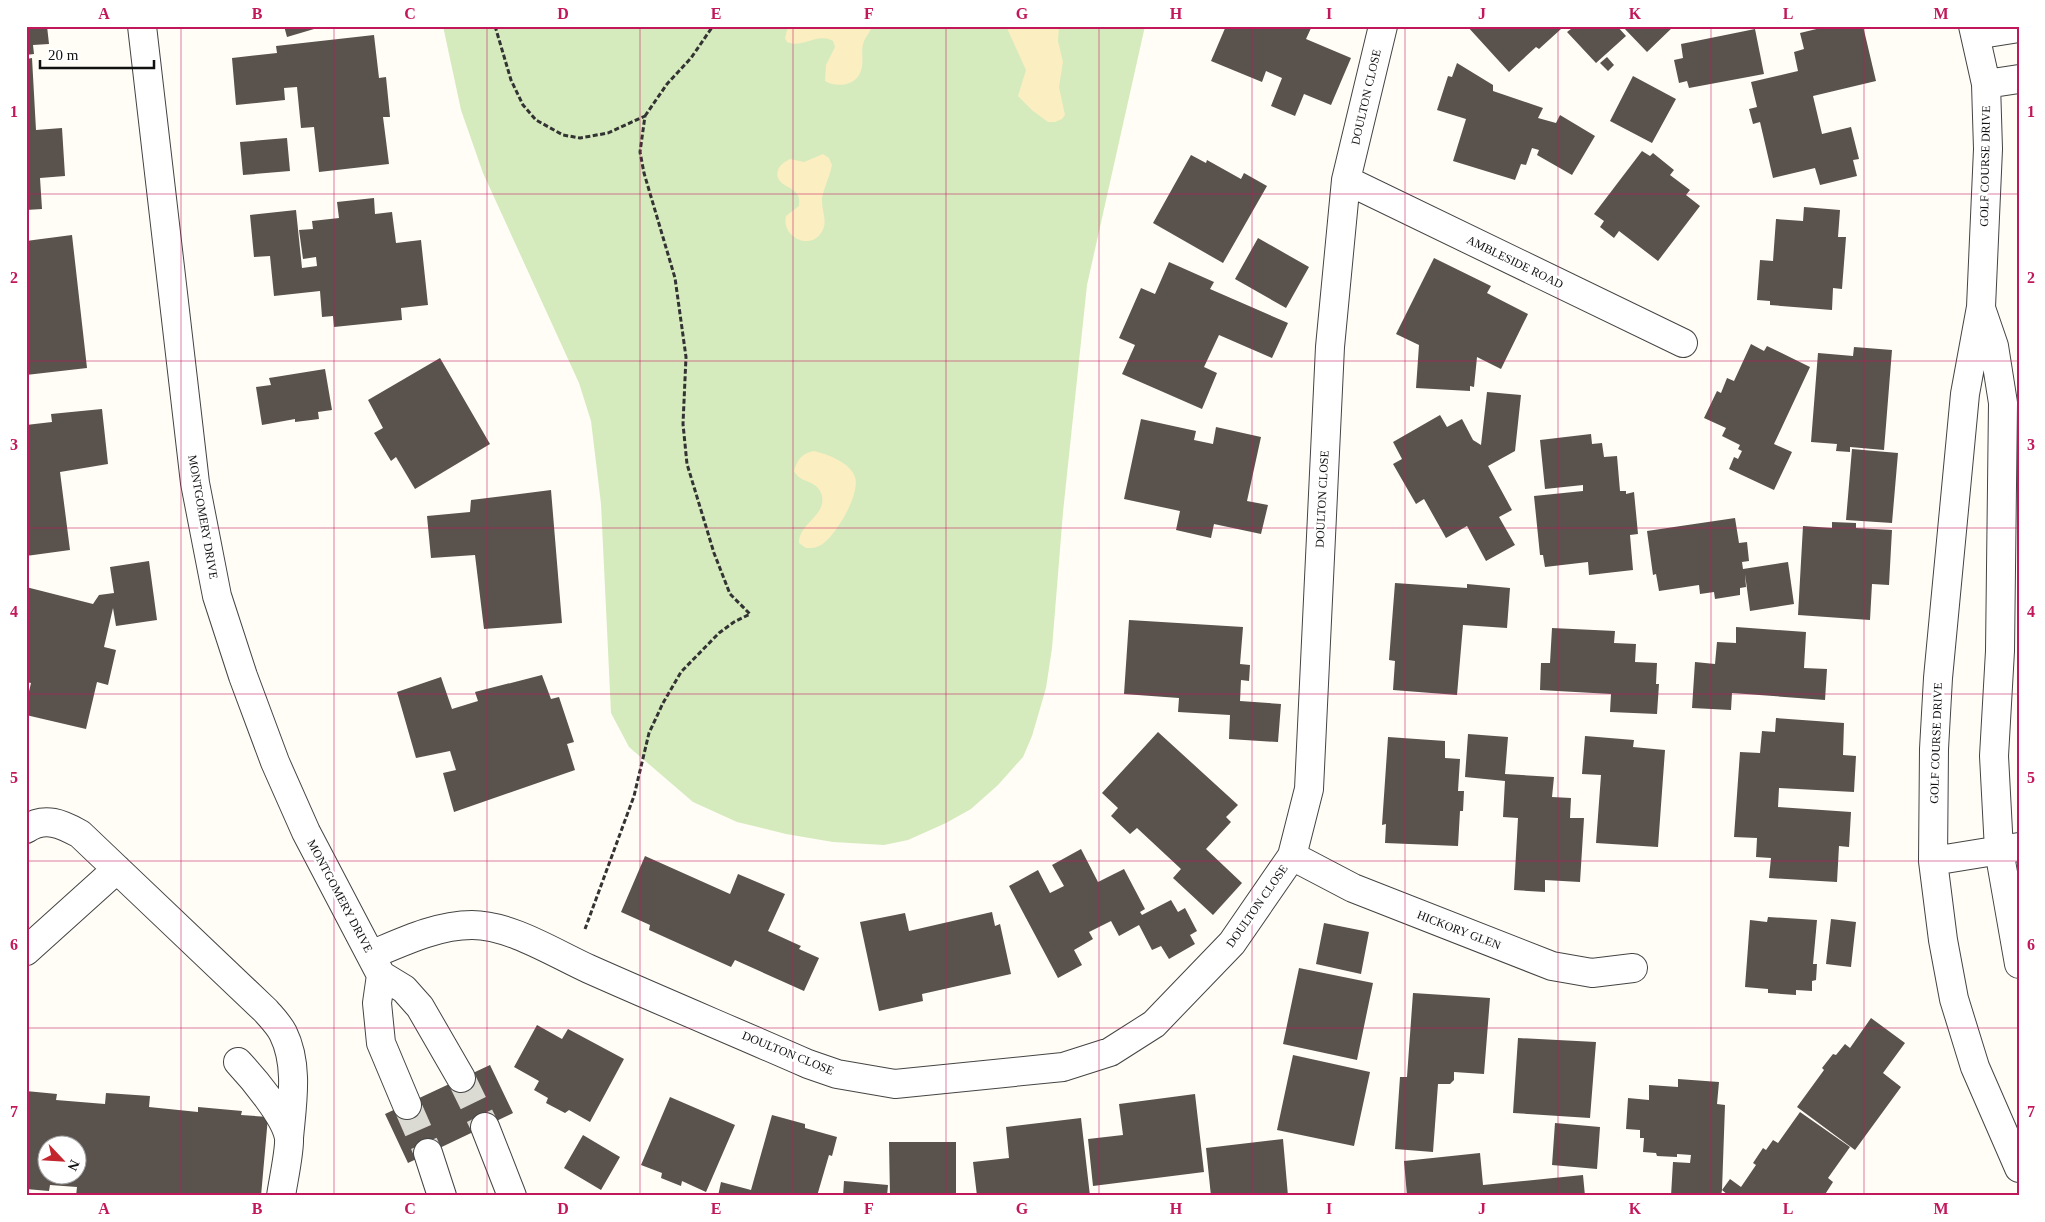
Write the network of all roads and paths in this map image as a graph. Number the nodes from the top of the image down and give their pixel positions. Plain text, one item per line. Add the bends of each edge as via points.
1 (142, 26) edge
2 (495, 26) edge
3 (713, 26) edge
4 (1383, 26) edge
5 (2019, 28) edge
6 (1974, 30) edge
7 (2019, 79) edge
8 (1986, 84) junction
9 (645, 116) junction
10 (1346, 180) junction
11 (1981, 307) junction
12 (1683, 343) dead end
13 (26, 829) edge
14 (2009, 849) edge
15 (1292, 856) junction
16 (1934, 861) junction
17 (117, 869) junction
18 (26, 951) edge
19 (571, 960) junction
20 (2019, 964) edge
21 (376, 965) junction
22 (1633, 968) dead end
23 (238, 1062) dead end
24 (461, 1078) tunnel mouth
25 (407, 1105) tunnel mouth
26 (484, 1127) tunnel mouth
27 (289, 1138) junction
28 (428, 1154) tunnel mouth
29 (2019, 1168) edge
30 (281, 1196) edge
31 (442, 1196) edge
32 (512, 1196) edge

1 - 21 street, MONTGOMERY DRIVE via 196,483 217,596 274,762 306,832
2 - 9 path via 511,80 523,105 536,120 563,135 580,138 608,133
3 - 9 path
4 - 10 street, DOULTON CLOSE
5 - 6 street
6 - 8 street, GOLF COURSE DRIVE
7 - 8 street
8 - 11 street, GOLF COURSE DRIVE via 1988,149
9 - 19 path via 640,152 674,278 686,357 683,424 686,464 730,594 750,614 719,633 681,672 662,704 649,733 634,796 596,902
10 - 12 street, AMBLESIDE ROAD
10 - 15 street, DOULTON CLOSE via 1330,347 1308,789
11 - 14 street, GOLF COURSE DRIVE via 1994,346 2004,403 2000,652 1994,756
11 - 16 street, GOLF COURSE DRIVE via 1965,394 1939,669 1934,749
13 - 17 street via 42,822 66,826 80,834
14 - 16 street
14 - 20 street, GOLF COURSE DRIVE
15 - 19 street, DOULTON CLOSE via 1232,943 1154,1024 1110,1052 1064,1067 895,1084 837,1074
15 - 22 street, HICKORY GLEN via 1353,888 1552,966 1592,973
16 - 29 street, GOLF COURSE DRIVE via 1954,999 1975,1067
17 - 18 street
17 - 27 street via 266,1011 282,1032 288,1046 294,1088
19 - 21 street, DOULTON CLOSE via 522,937 492,927 472,925 411,938
21 - 24 street via 420,1007
21 - 25 street via 381,1043
23 - 27 street via 267,1096
26 - 32 street
27 - 30 street
28 - 31 street

